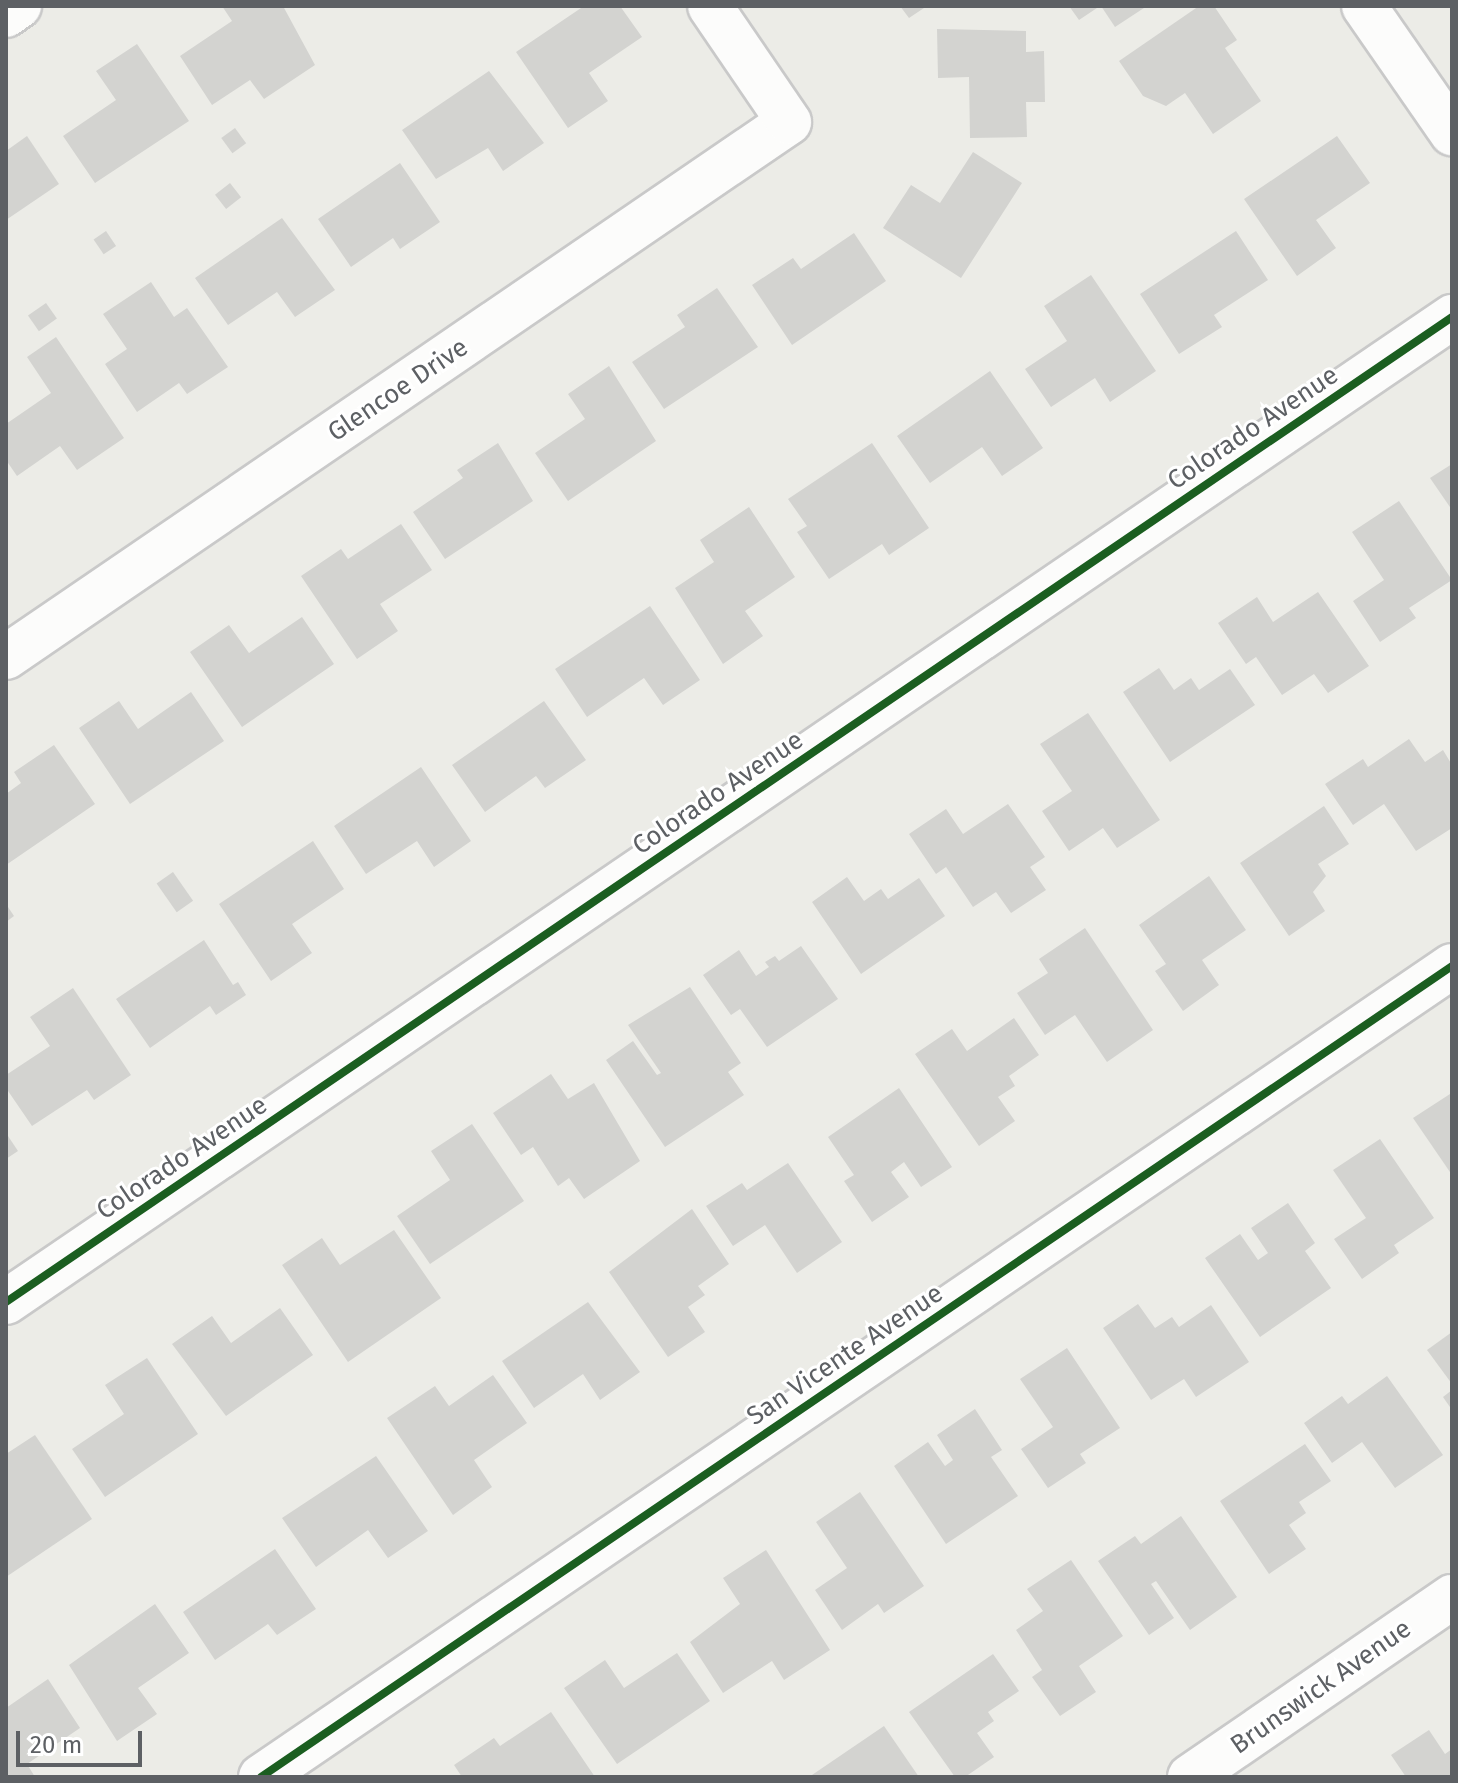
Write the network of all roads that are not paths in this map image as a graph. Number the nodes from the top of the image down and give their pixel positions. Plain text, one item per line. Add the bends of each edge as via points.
1 (19, 6) edge
2 (710, 6) edge
3 (1364, 6) edge
4 (6, 15) edge
5 (1452, 133) edge
6 (1452, 317) edge
7 (6, 657) edge
8 (1452, 966) edge
9 (6, 1302) edge
10 (1452, 1597) edge
11 (261, 1777) edge
12 (1190, 1777) edge

1 - 4 street
2 - 7 street, Glencoe Drive via 789,122
3 - 5 street
6 - 9 street, Colorado Avenue
8 - 11 street, San Vicente Avenue
10 - 12 street, Brunswick Avenue

